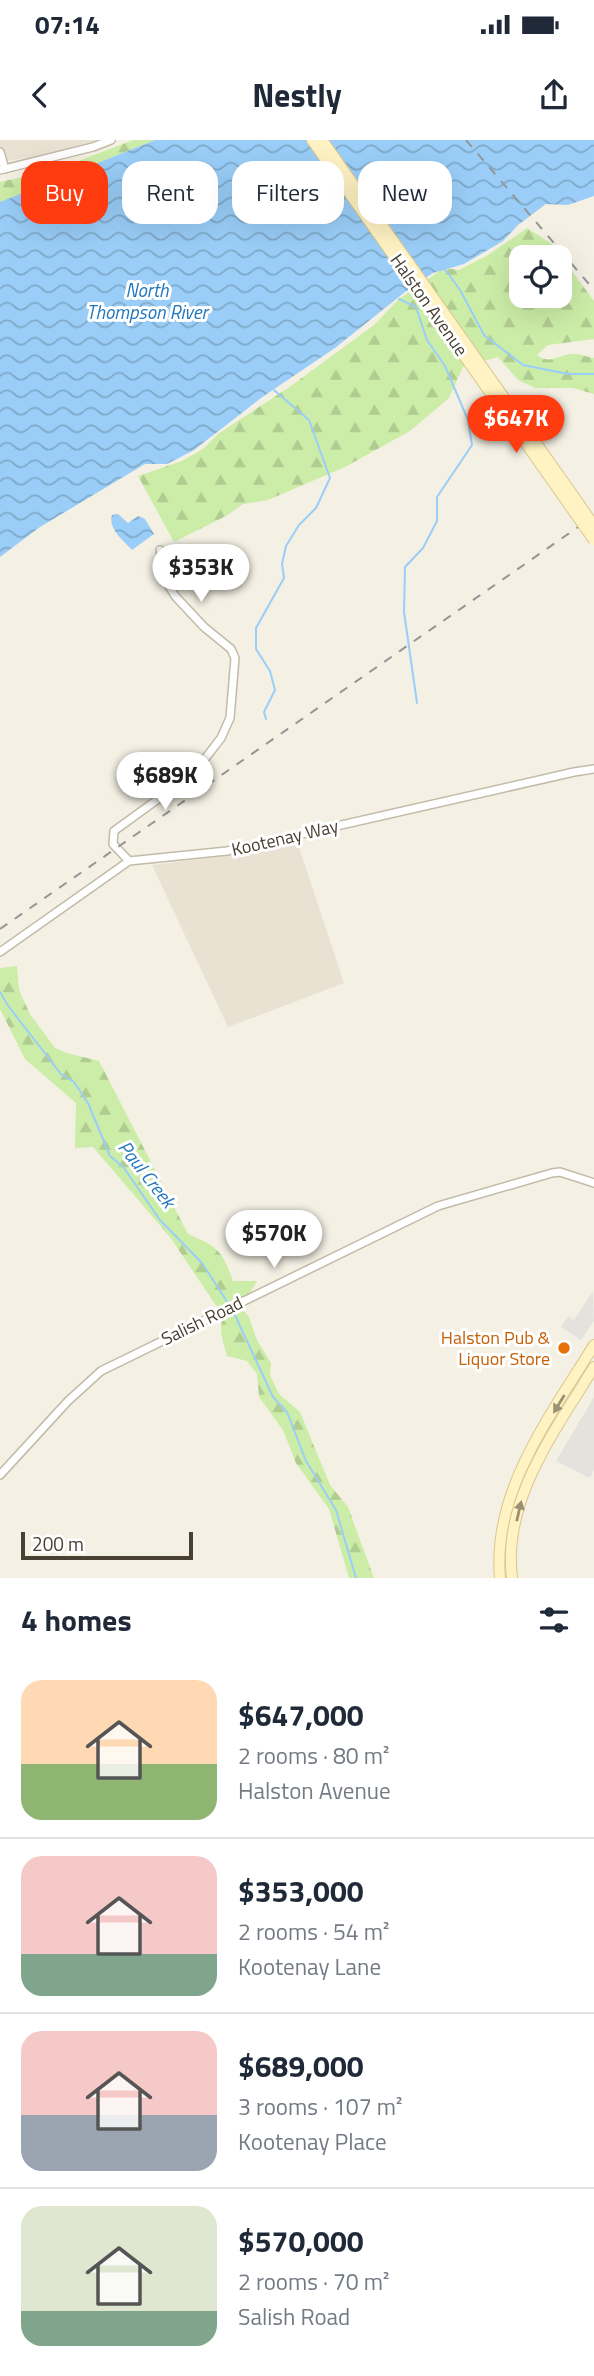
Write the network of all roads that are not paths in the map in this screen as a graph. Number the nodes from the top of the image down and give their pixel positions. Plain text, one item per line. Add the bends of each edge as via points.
1 (111, 140) edge
2 (312, 140) edge
3 (322, 140) edge
4 (0, 152) edge
5 (2, 169) edge
6 (490, 385) junction
7 (573, 504) junction
8 (594, 526) edge
9 (594, 540) edge
10 (159, 550) dead end
11 (594, 769) edge
12 (129, 861) junction
13 (0, 952) edge
14 (594, 1183) edge
15 (594, 1345) edge
16 (592, 1372) edge
17 (0, 1475) edge
18 (500, 1578) edge
19 (512, 1578) edge

1 - 5 street
2 - 6 main road, Halston Avenue
3 - 6 main road, Halston Avenue
4 - 5 street
6 - 7 main road, Halston Avenue
7 - 8 main road, Halston Avenue, bridge
7 - 9 main road, Halston Avenue, bridge
10 - 12 street via 166,581 175,596 204,627 227,643 235,658 232,708 227,728 194,773 114,831 113,844
11 - 12 street, Kootenay Way via 227,851
12 - 13 street, Kootenay Way
14 - 17 street, Salish Road via 552,1173 455,1199 210,1317 95,1376
15 -> 18 main road via 534,1443 514,1486 504,1527
19 -> 16 main road via 514,1534 523,1495 542,1451

